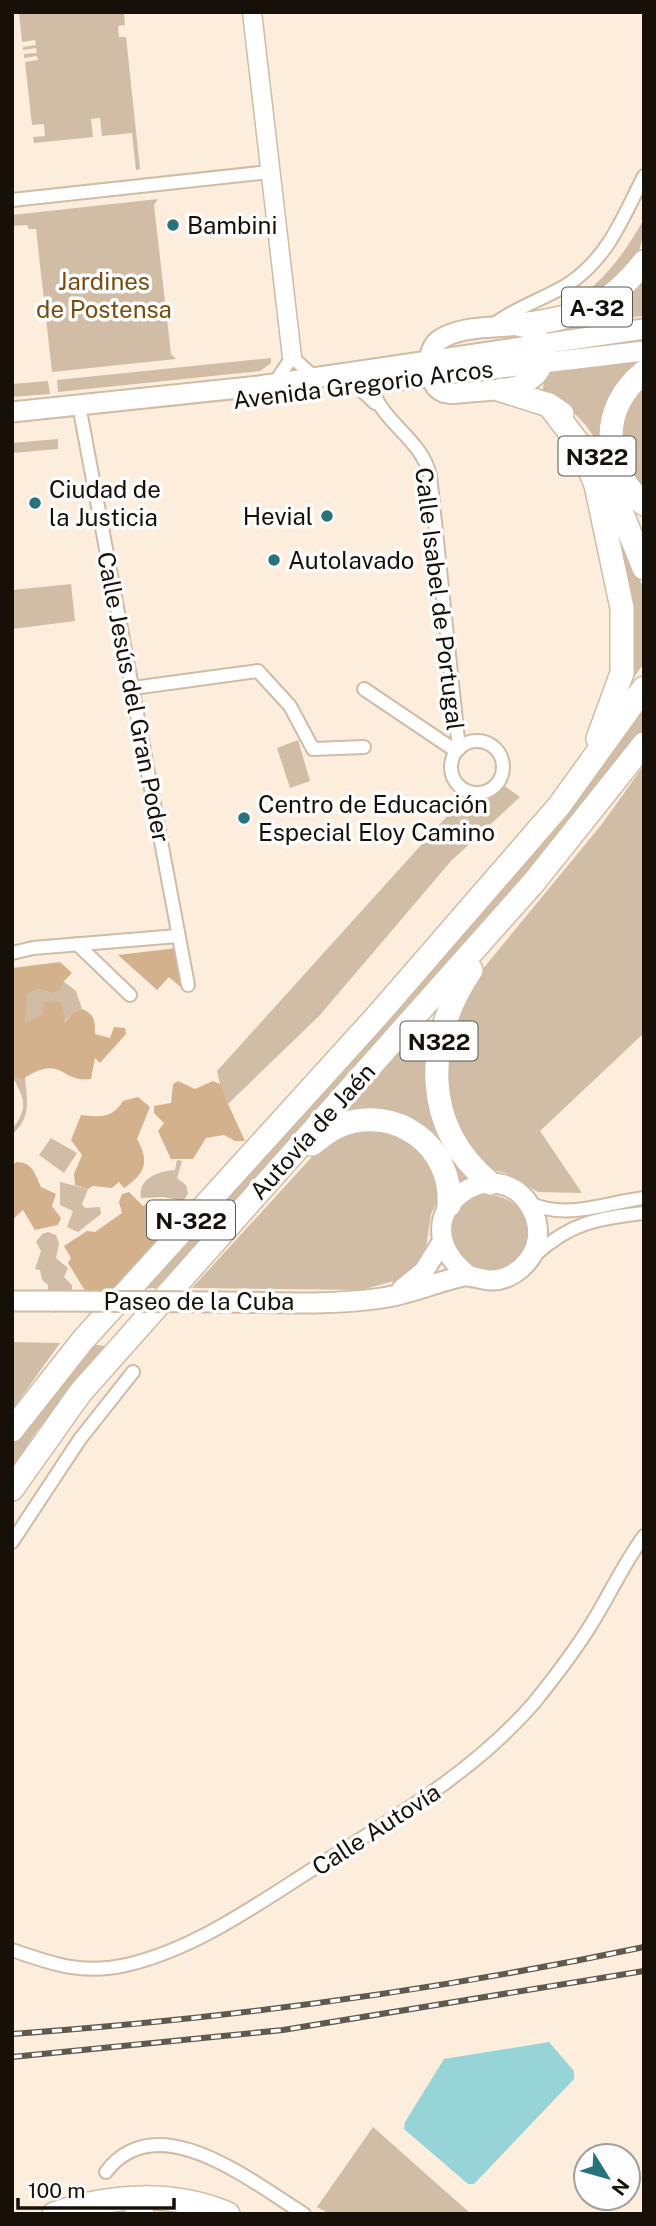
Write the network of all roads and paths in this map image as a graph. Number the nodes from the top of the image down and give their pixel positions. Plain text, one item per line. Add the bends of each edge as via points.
1 (252, 12) edge
2 (269, 172) junction
3 (644, 176) edge
4 (12, 200) edge
5 (644, 262) edge
6 (521, 325) junction
7 (489, 328) junction
8 (644, 329) edge
9 (644, 351) edge
10 (543, 352) junction
11 (292, 357) junction
12 (423, 369) junction
13 (644, 372) edge
14 (316, 378) junction
15 (274, 384) junction
16 (363, 384) junction
17 (501, 390) junction
18 (100, 403) junction
19 (549, 405) junction
20 (12, 412) edge
21 (81, 416) junction
22 (12, 424) edge
23 (644, 504) edge
24 (644, 568) edge
25 (133, 688) junction
26 (644, 688) edge
27 (364, 689) dead end
28 (644, 744) edge
29 (364, 747) dead end
30 (457, 750) junction
31 (588, 766) junction
32 (516, 903) junction
33 (178, 936) junction
34 (77, 944) junction
35 (12, 953) edge
36 (188, 985) dead end
37 (130, 995) dead end
38 (286, 1161) junction
39 (490, 1183) junction
40 (644, 1198) edge
41 (529, 1203) junction
42 (449, 1205) junction
43 (644, 1213) edge
44 (442, 1242) junction
45 (527, 1262) junction
46 (468, 1275) junction
47 (386, 1297) junction
48 (12, 1301) edge
49 (133, 1372) dead end
50 (12, 1430) edge
51 (12, 1489) edge
52 (644, 1536) edge
53 (12, 1542) edge
54 (12, 1950) edge
55 (106, 2172) dead end
56 (143, 2208) edge
57 (54, 2214) edge
58 (228, 2214) edge
59 (304, 2214) edge

1 - 2 street
2 - 4 street
2 - 11 street
3 - 7 street via 611,244 593,265
5 - 6 highway, A-32 via 621,289 596,308
6 - 7 main road
6 - 10 main road via 533,331
7 - 12 main road via 461,331 440,340 430,349
8 - 10 main road, Avenida Gregorio Arcos
9 - 10 main road, Avenida Gregorio Arcos
10 - 12 main road, Avenida Gregorio Arcos
10 - 17 main road via 537,375
11 - 14 street
11 - 15 street
12 - 14 main road, Avenida Gregorio Arcos
12 - 16 main road, Avenida Gregorio Arcos
12 - 17 main road via 443,392
13 - 23 highway via 622,395 610,444 622,481
14 - 15 main road, Avenida Gregorio Arcos
15 - 18 main road, Avenida Gregorio Arcos
16 - 21 main road, Avenida Gregorio Arcos
16 - 30 street, Calle Isabel de Portugal via 419,452 430,475
17 - 19 highway, N322
18 - 20 main road, Avenida Gregorio Arcos
18 - 21 main road, Avenida Gregorio Arcos
19 - 24 highway, N322 via 585,436 601,463
19 - 31 highway, N322 via 581,447 596,485 622,608 622,673
21 - 22 main road, Avenida Gregorio Arcos
21 - 25 street, Calle Jesús del Gran Poder
25 - 29 street via 258,671 290,706 313,749
25 - 33 street, Calle Jesús del Gran Poder
26 - 31 highway, Autovía de Jaén / N-322
27 - 30 street
28 - 32 highway, Autovía de Jaén / N-322
30 - 30 street via 476,742 491,746 502,758 499,782 486,792 461,788 452,772
31 - 50 highway, Autovía de Jaén / N-322 via 559,806 377,1016 83,1340
32 - 38 highway, Autovía de Jaén / N-322
32 - 39 highway, N322 via 454,995 437,1049 436,1074 446,1127 458,1152
33 - 34 street
33 - 36 street, Calle Jesús del Gran Poder
34 - 35 street
34 - 37 street
38 - 42 highway via 339,1126 389,1122 416,1134 436,1152 446,1170
38 - 51 highway, Autovía de Jaén / N-322 via 80,1393
39 - 41 main road via 512,1188
39 - 42 main road via 466,1189
40 - 41 street via 566,1211 548,1211
41 - 45 main road via 538,1228
42 - 44 main road via 443,1215
43 - 45 street via 593,1220 557,1234
44 - 46 main road via 452,1262
44 - 47 main road, Paseo de la Cuba via 424,1272
45 - 46 main road via 506,1278
46 - 47 main road, Paseo de la Cuba
47 - 48 main road, Paseo de la Cuba, bridge via 356,1301
49 - 53 street via 73,1449
52 - 54 street, Calle Autovía via 569,1658 522,1715 453,1778 344,1852 229,1921 149,1958 124,1965 62,1968
55 - 59 street via 117,2158 137,2148 181,2147 202,2154
56 - 57 highway via 110,2200
56 - 58 highway via 183,2200

